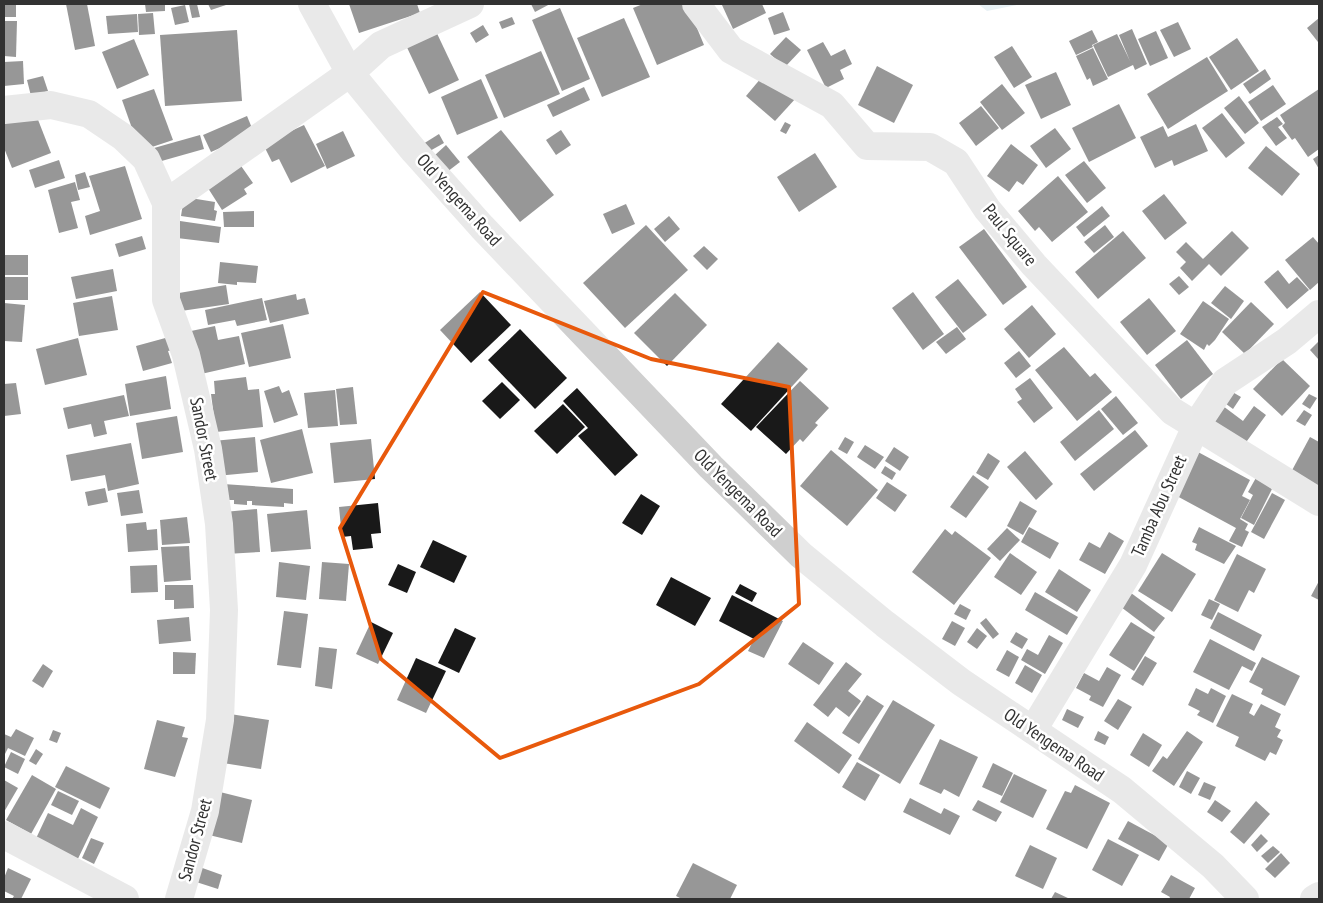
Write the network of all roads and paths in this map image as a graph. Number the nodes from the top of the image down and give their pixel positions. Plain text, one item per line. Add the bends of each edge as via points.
1 (312, 4) edge
2 (470, 4) edge
3 (696, 4) edge
4 (350, 72) junction
5 (4, 110) edge
6 (166, 204) junction
7 (1319, 314) edge
8 (1196, 424) junction
9 (1319, 502) edge
10 (1033, 730) junction
11 (4, 835) edge
12 (1319, 896) edge
13 (126, 899) edge
14 (179, 899) edge
15 (1245, 899) edge
16 (1314, 899) edge

1 - 4 street, Old Yengema Road
2 - 4 street via 381,45
3 - 8 street, Paul Square via 731,50 832,105 867,146 930,147 956,162 987,209 1034,265 1172,411
4 - 6 street
4 - 10 street, Old Yengema Road via 482,227 711,467 801,555 961,682
5 - 6 street via 52,105 89,114 146,159
6 - 14 street, Sandor Street via 166,300 186,355 208,449 219,524 224,610 220,720 204,811
7 - 8 street, Tamba Abu Street via 1287,341 1225,382
8 - 9 street, Paul Square
8 - 10 street, Tamba Abu Street via 1133,565
10 - 15 street, Old Yengema Road via 1122,790 1213,866
11 - 13 street
12 - 16 street

